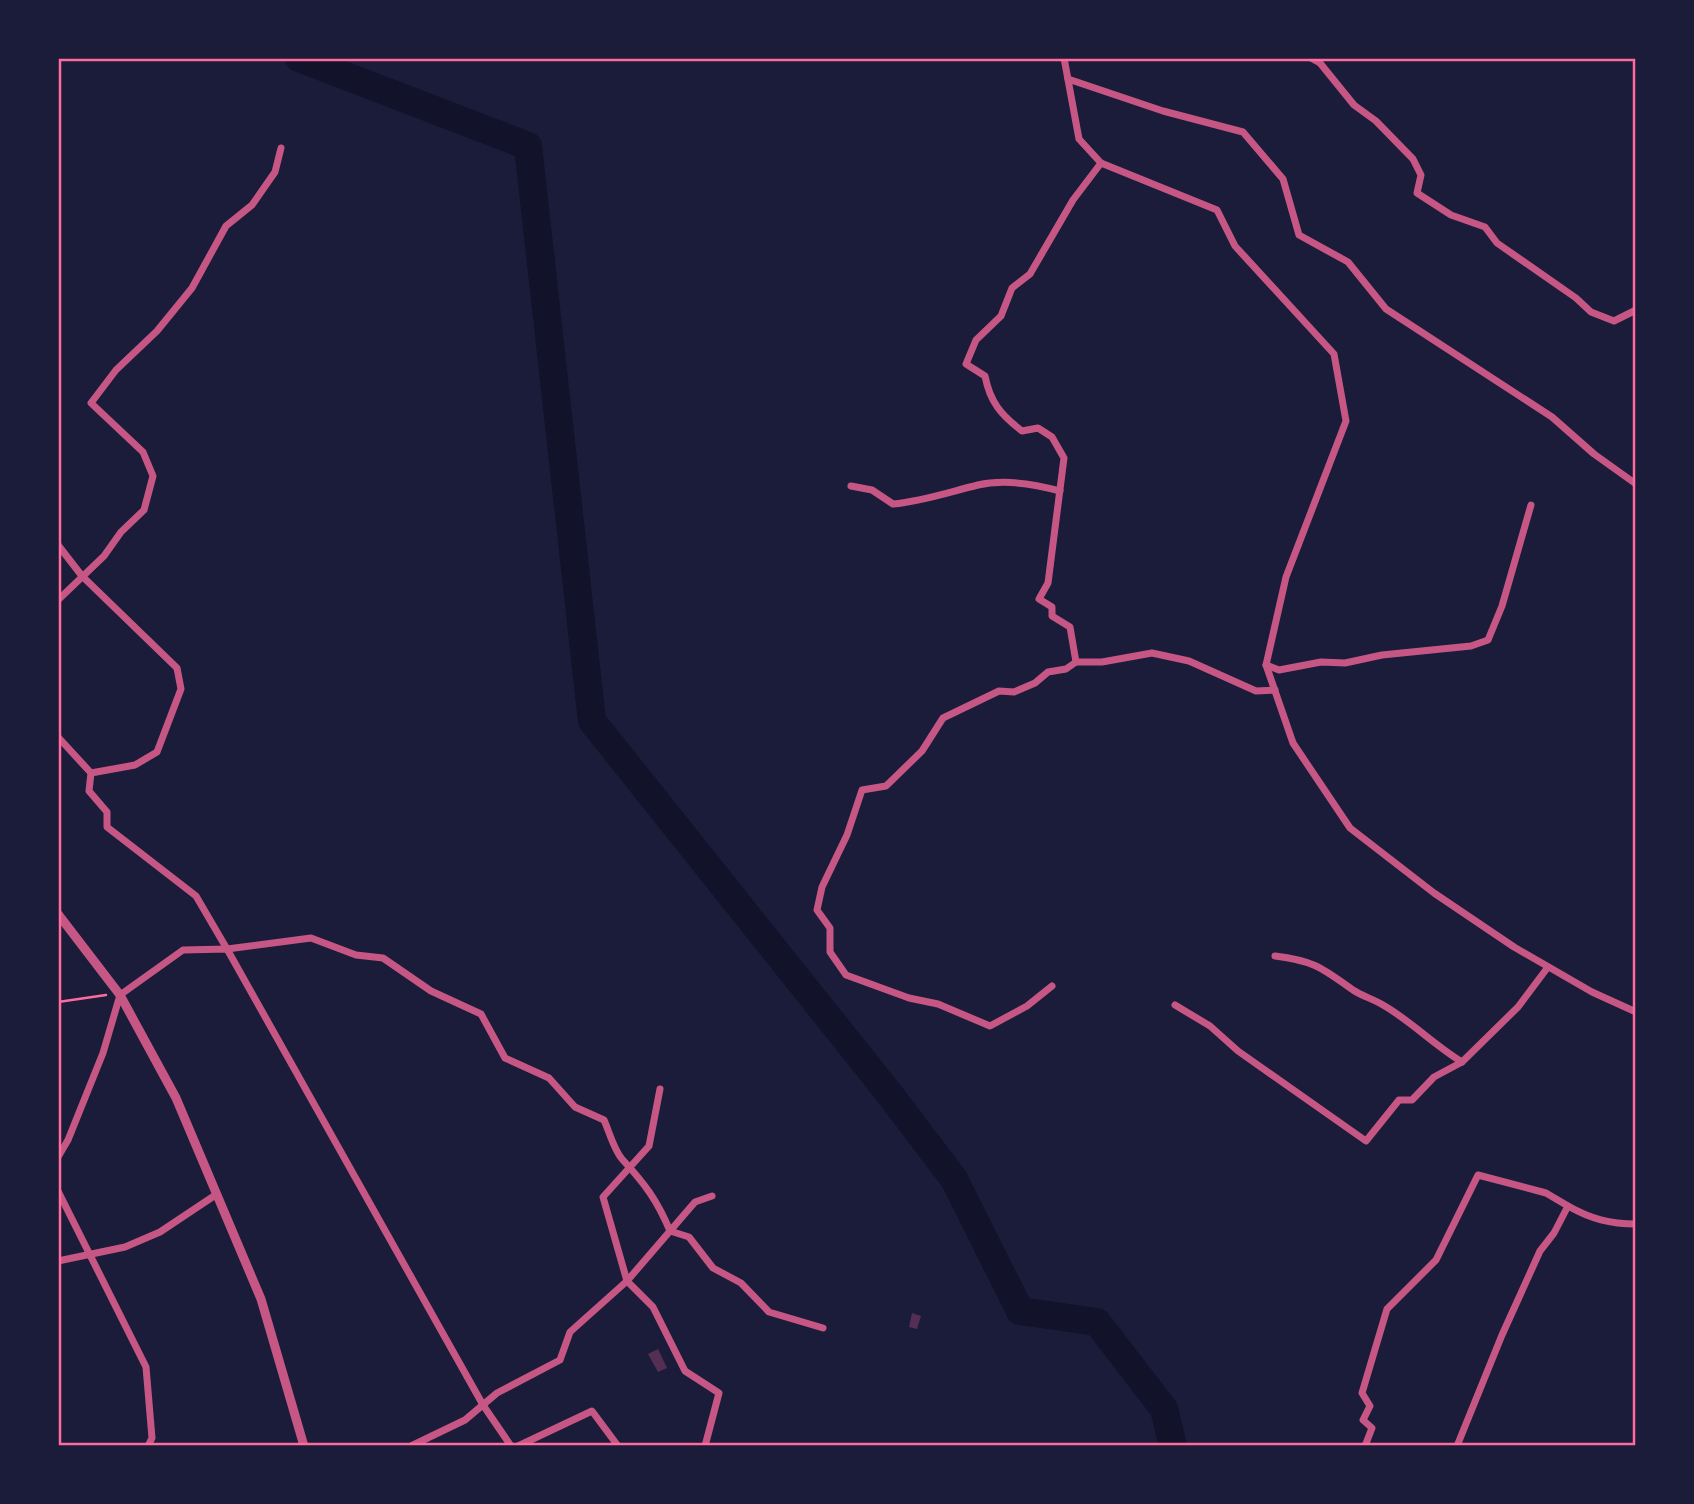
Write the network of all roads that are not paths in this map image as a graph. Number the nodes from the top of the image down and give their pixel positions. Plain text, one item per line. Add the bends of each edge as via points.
1 (1064, 58) edge
2 (1311, 58) edge
3 (1068, 79) junction
4 (281, 148) dead end
5 (1101, 163) junction
6 (1636, 310) edge
7 (1636, 484) edge
8 (851, 486) dead end
9 (1060, 491) junction
10 (1531, 505) dead end
11 (58, 545) edge
12 (82, 576) junction
13 (58, 600) edge
14 (1076, 662) junction
15 (1266, 665) junction
16 (1275, 690) junction
17 (58, 737) edge
18 (91, 773) junction
19 (58, 914) edge
20 (227, 949) junction
21 (1275, 956) dead end
22 (1548, 967) junction
23 (1052, 986) dead end
24 (120, 995) junction
25 (1175, 1005) dead end
26 (1636, 1012) edge
27 (1462, 1062) junction
28 (660, 1089) dead end
29 (58, 1157) edge
30 (631, 1166) junction
31 (58, 1191) edge
32 (217, 1194) junction
33 (712, 1196) dead end
34 (1569, 1206) junction
35 (1636, 1224) edge
36 (670, 1231) junction
37 (91, 1254) junction
38 (58, 1261) edge
39 (626, 1281) junction
40 (823, 1328) dead end
41 (483, 1405) junction
42 (148, 1446) edge
43 (304, 1446) edge
44 (411, 1446) edge
45 (511, 1446) edge
46 (518, 1446) edge
47 (618, 1446) edge
48 (705, 1446) edge
49 (1365, 1446) edge
50 (1457, 1446) edge

1 - 3 street
2 - 6 street via 1413,159 1421,175 1417,192 1451,215 1485,227 1497,243 1591,312 1615,321
3 - 5 street via 1079,139
3 - 7 street via 1242,132 1283,179 1299,235 1348,262 1386,309 1552,418
4 - 12 street via 275,172 252,205 226,226 192,288 91,403 143,452 153,476 144,509
5 - 9 street via 1073,200 1030,274 1012,288 1001,316 976,340 966,364 985,376 988,395 1002,415 1022,430 1038,428 1052,438 1064,458
5 - 15 street via 1217,210 1235,246 1334,354 1346,421 1286,577
8 - 9 street via 872,490 893,504 918,502 981,484 1017,483
9 - 14 street via 1048,583 1039,599 1052,607 1052,616 1070,626
10 - 15 street via 1488,640 1345,663 1321,662 1279,670
11 - 12 street
12 - 13 street
12 - 18 street via 177,668 181,690 158,752 135,765
14 - 16 street via 1152,653 1189,661 1256,691
14 - 23 street via 1014,692 999,691 943,718 922,751 886,786 862,790 817,910 830,928 830,953 846,975 990,1026
15 - 16 street
16 - 22 street via 1293,743 1350,828 1434,893
17 - 18 street
18 - 20 street via 89,792 107,812 107,827 196,897
19 - 24 street
20 - 24 street via 183,950
20 - 30 street via 311,938 356,955 383,958 431,991 481,1014 505,1058 549,1078 575,1107 604,1120 621,1158
20 - 41 street
21 - 27 street via 1304,959 1331,971
22 - 26 street
22 - 27 street via 1518,1007
24 - 29 street via 103,1053
24 - 32 street via 176,1098
25 - 27 street via 1366,1141 1399,1100 1412,1100 1434,1077
28 - 30 street via 649,1146
30 - 36 street via 658,1201
30 - 39 street via 603,1197
31 - 37 street
32 - 37 street via 160,1232 125,1247
32 - 43 street via 261,1299
33 - 36 street via 695,1202
34 - 35 street via 1588,1217
34 - 49 street via 1546,1193 1478,1175 1436,1260 1387,1309 1362,1393 1370,1406 1363,1420 1372,1428
34 - 50 street via 1541,1251
36 - 39 street
36 - 40 street via 689,1237 713,1268 741,1283 769,1312
37 - 38 street
37 - 42 street via 146,1367 152,1438
39 - 41 street via 570,1332 560,1360
39 - 48 street via 653,1307 685,1371 719,1393
41 - 44 street via 465,1420
41 - 45 street
46 - 47 street via 592,1411

